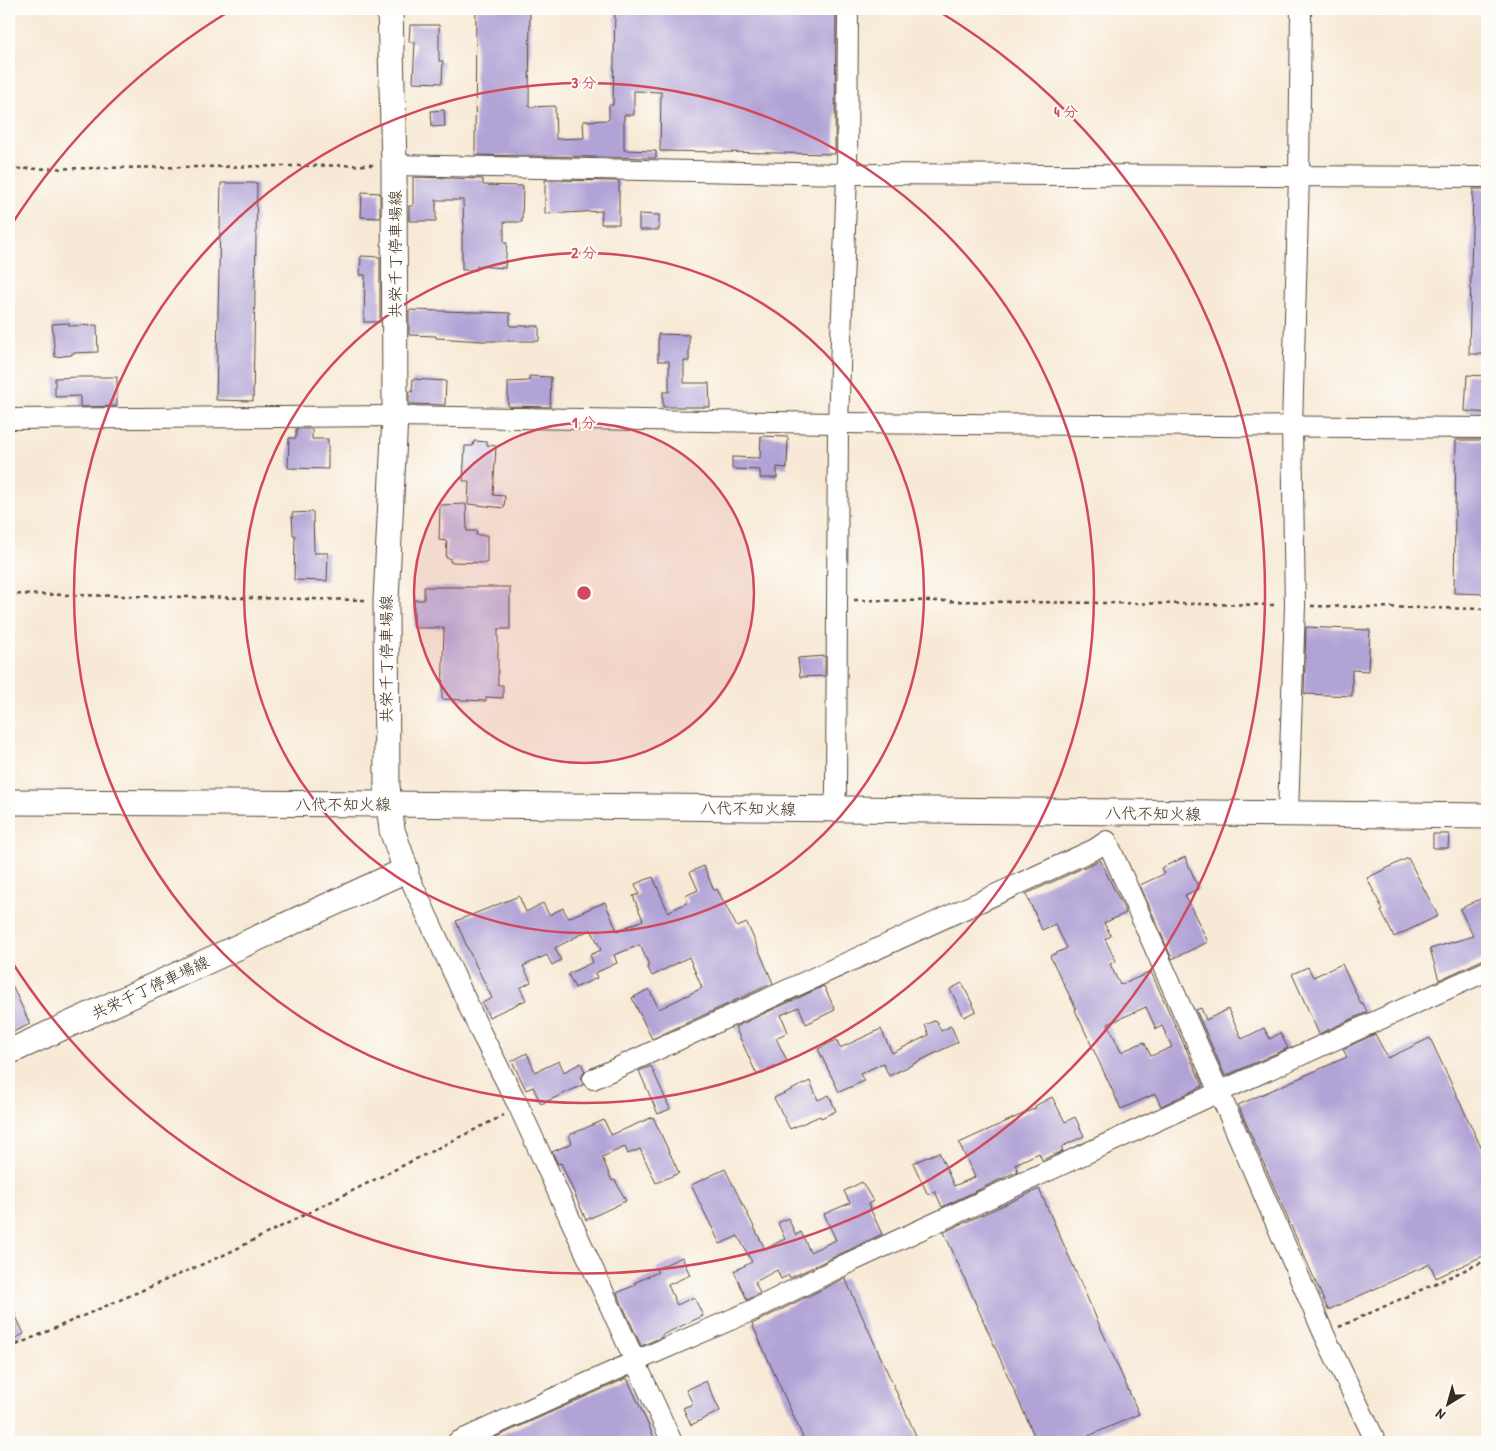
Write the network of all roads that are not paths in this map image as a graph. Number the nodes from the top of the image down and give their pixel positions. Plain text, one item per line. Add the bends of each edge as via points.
1 (390, 9) edge
2 (848, 9) edge
3 (1301, 9) edge
4 (394, 165) junction
5 (847, 174) junction
6 (1299, 176) junction
7 (1487, 177) edge
8 (395, 416) junction
9 (9, 419) edge
10 (838, 423) junction
11 (1292, 426) junction
12 (1487, 428) edge
13 (9, 802) edge
14 (388, 804) junction
15 (834, 809) junction
16 (1288, 814) junction
17 (1487, 816) edge
18 (406, 870) junction
19 (1487, 971) edge
20 (9, 1052) edge
21 (593, 1079) dead end
22 (1219, 1092) junction
23 (636, 1361) junction
24 (457, 1442) edge
25 (672, 1442) edge
26 (1376, 1442) edge

1 - 4 main road, 共栄千丁停車場線
2 - 5 street
3 - 6 street
4 - 5 street
4 - 8 main road, 共栄千丁停車場線
5 - 6 street
5 - 10 street
6 - 7 street
6 - 11 street
8 - 9 street
8 - 10 street
8 - 14 main road, 共栄千丁停車場線 via 386,600
10 - 11 street
10 - 15 street
11 - 12 street
11 - 16 street via 1295,605
13 - 14 main road, 八代不知火線
14 - 15 main road, 八代不知火線
14 - 18 main road, 共栄千丁停車場線 via 392,830
15 - 16 main road, 八代不知火線
16 - 17 main road, 八代不知火線
18 - 20 main road, 共栄千丁停車場線
18 - 23 street
19 - 22 street
21 - 22 street via 1107,841
22 - 23 street
22 - 26 street via 1324,1334
23 - 24 street
23 - 25 street

